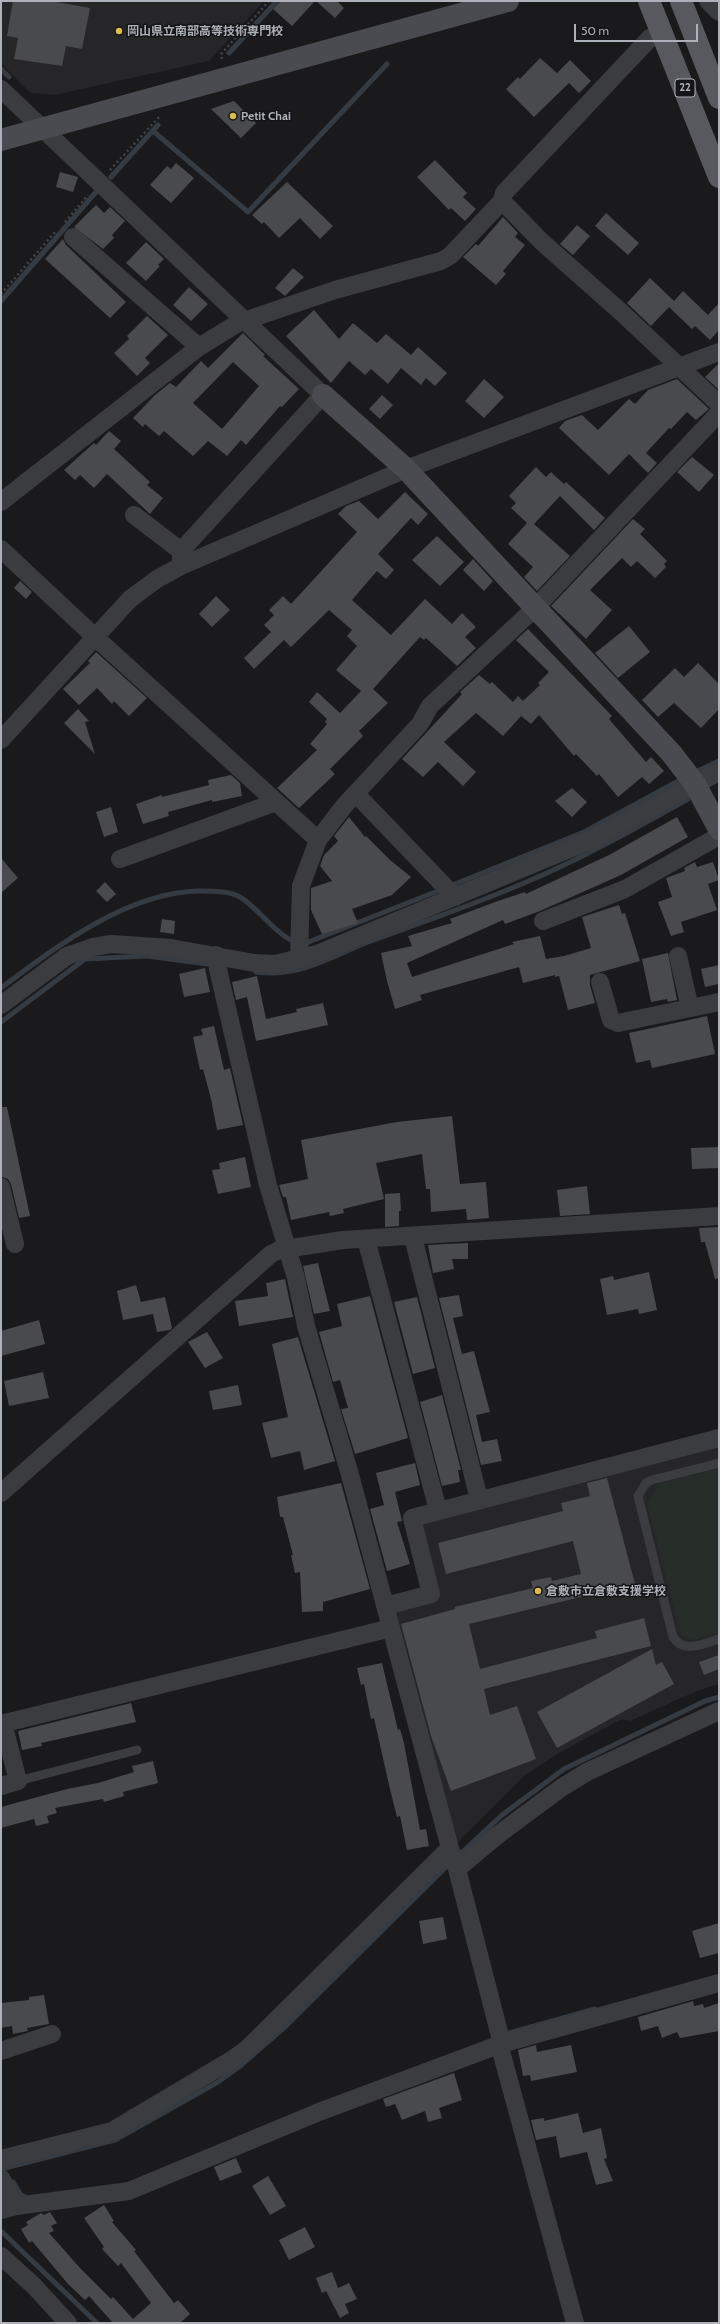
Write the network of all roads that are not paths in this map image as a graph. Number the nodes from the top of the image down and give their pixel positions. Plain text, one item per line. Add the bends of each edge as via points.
1 (508, 1) edge
2 (649, 1) edge
3 (681, 1) edge
4 (708, 1) edge
5 (719, 12) edge
6 (663, 33) junction
7 (1, 89) edge
8 (719, 98) edge
9 (41, 129) junction
10 (1, 140) edge
11 (719, 176) edge
12 (502, 201) junction
13 (65, 230) road end
14 (246, 320) junction
15 (199, 346) junction
16 (719, 352) edge
17 (679, 368) junction
18 (323, 395) junction
19 (719, 404) edge
20 (719, 414) edge
21 (406, 469) junction
22 (1, 502) edge
23 (134, 515) dead end
24 (1, 549) edge
25 (181, 559) junction
26 (535, 608) junction
27 (95, 637) junction
28 (1, 740) edge
29 (719, 772) edge
30 (690, 777) junction
31 (356, 794) junction
32 (276, 802) junction
33 (719, 829) edge
34 (719, 836) edge
35 (318, 840) junction
36 (120, 859) dead end
37 (449, 891) junction
38 (543, 921) dead end
39 (300, 948) junction
40 (678, 956) dead end
41 (217, 962) junction
42 (600, 982) dead end
43 (719, 1002) edge
44 (1, 1005) edge
45 (690, 1008) junction
46 (1, 1187) edge
47 (719, 1216) edge
48 (413, 1237) junction
49 (366, 1239) junction
50 (15, 1244) dead end
51 (287, 1249) junction
52 (719, 1438) edge
53 (719, 1462) edge
54 (1, 1491) edge
55 (479, 1499) junction
56 (438, 1510) junction
57 (386, 1606) junction
58 (391, 1628) junction
59 (719, 1640) edge
60 (719, 1711) edge
61 (2, 1723) edge
62 (137, 1750) dead end
63 (9, 1784) edge
64 (453, 1858) junction
65 (719, 1983) edge
66 (52, 2034) dead end
67 (500, 2039) junction
68 (1, 2051) edge
69 (1, 2159) edge
70 (1, 2178) edge
71 (9, 2208) edge
72 (1, 2256) edge
73 (68, 2323) edge
74 (575, 2323) edge

1 - 9 street
2 - 6 main road, 22
3 - 8 main road, 22
4 - 5 street
6 - 11 main road, 22
6 - 12 street via 650,38 504,193
7 - 9 street
9 - 10 street
9 - 14 street
12 - 14 street via 450,256 435,263 335,290
12 - 17 street via 542,242
13 - 15 street
14 - 15 street
14 - 18 street
15 - 22 street
16 - 17 street
17 - 19 street
17 - 21 street
18 - 21 street
18 - 25 street
20 - 26 street
21 - 25 street
21 - 26 street via 492,558
23 - 25 street
24 - 27 street
25 - 27 street via 130,599
26 - 30 street via 672,754
26 - 31 street via 430,706 420,724
27 - 28 street
27 - 32 street
29 - 30 street
30 - 33 street
30 - 37 street via 591,840
31 - 35 street
31 - 37 street
32 - 35 street
32 - 36 street
34 - 38 street via 625,889
35 - 39 street via 301,886
37 - 39 street
39 - 41 street via 275,964
40 - 45 street
41 - 44 street via 171,948 111,944 80,950 67,956
41 - 51 street via 268,1185
42 - 45 street via 610,1020 618,1023
43 - 45 street
46 - 50 street
47 - 48 street
48 - 49 street
48 - 55 street
49 - 51 street
49 - 56 street
51 - 54 street via 271,1254
51 - 57 street via 306,1326
52 - 55 street
53 - 59 lane via 652,1480 646,1483 638,1496 673,1637 676,1642 687,1647
55 - 56 street
56 - 57 street via 412,1518 431,1594
57 - 58 street
58 - 61 street
58 - 64 street
60 - 64 street via 587,1772 499,1834
61 - 63 street
62 - 63 lane
64 - 67 street
64 - 69 street via 233,2059 112,2130
65 - 67 street
66 - 68 street
67 - 71 street via 129,2191
67 - 74 street via 501,2052
70 - 71 street
72 - 73 street via 34,2286

